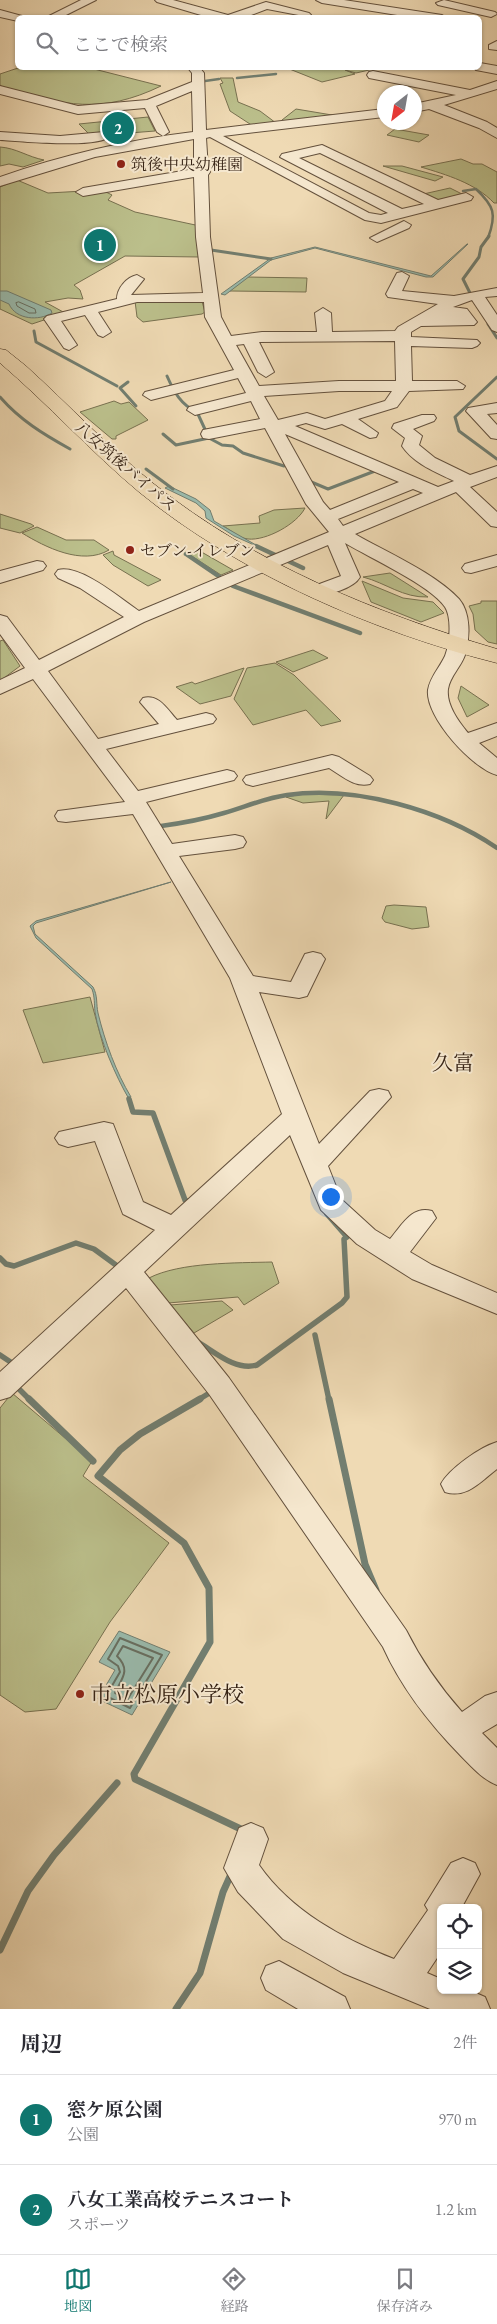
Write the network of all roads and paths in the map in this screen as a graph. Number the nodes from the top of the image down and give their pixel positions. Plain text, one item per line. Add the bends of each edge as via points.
1 (90, 0) edge
2 (161, 0) edge
3 (322, 0) edge
4 (442, 3) dead end
5 (382, 7) junction
6 (200, 10) junction
7 (494, 12) edge
8 (0, 13) edge
9 (57, 15) edge
10 (185, 15) edge
11 (216, 15) edge
12 (239, 15) edge
13 (305, 15) dead end
14 (359, 15) edge
15 (426, 15) edge
16 (15, 17) edge
17 (482, 21) edge
18 (482, 22) edge
19 (497, 26) edge
20 (482, 69) edge
21 (196, 70) edge
22 (497, 70) edge
23 (406, 75) junction
24 (378, 76) dead end
25 (198, 84) junction
26 (497, 85) edge
27 (374, 88) dead end
28 (0, 90) edge
29 (472, 94) junction
30 (149, 104) junction
31 (431, 105) junction
32 (422, 110) edge
33 (377, 114) edge
34 (2, 134) edge
35 (242, 134) dead end
36 (497, 134) edge
37 (166, 136) junction
38 (208, 136) junction
39 (261, 144) dead end
40 (368, 159) dead end
41 (351, 163) junction
42 (203, 172) junction
43 (0, 182) edge
44 (82, 192) dead end
45 (466, 197) dead end
46 (436, 204) junction
47 (402, 219) junction
48 (377, 238) dead end
49 (402, 276) dead end
50 (136, 279) dead end
51 (497, 292) edge
52 (476, 294) junction
53 (209, 297) junction
54 (451, 297) junction
55 (124, 300) junction
56 (88, 309) junction
57 (434, 312) junction
58 (323, 313) dead end
59 (418, 321) junction
60 (497, 327) edge
61 (103, 332) dead end
62 (325, 336) junction
63 (249, 338) junction
64 (403, 339) junction
65 (227, 341) junction
66 (472, 343) dead end
67 (69, 345) dead end
68 (0, 354) edge
69 (0, 369) edge
70 (266, 372) dead end
71 (251, 386) junction
72 (404, 386) junction
73 (457, 386) dead end
74 (210, 394) dead end
75 (151, 395) dead end
76 (497, 408) edge
77 (195, 410) dead end
78 (344, 418) junction
79 (428, 418) dead end
80 (274, 424) junction
81 (370, 433) dead end
82 (209, 434) dead end
83 (497, 434) edge
84 (497, 471) edge
85 (412, 483) junction
86 (463, 483) junction
87 (438, 493) junction
88 (326, 518) junction
89 (497, 522) edge
90 (338, 538) junction
91 (0, 555) edge
92 (497, 560) edge
93 (261, 566) junction
94 (401, 568) junction
95 (471, 568) dead end
96 (64, 574) dead end
97 (351, 574) junction
98 (0, 577) edge
99 (321, 590) junction
100 (137, 618) junction
101 (0, 620) edge
102 (456, 650) junction
103 (497, 656) edge
104 (497, 666) edge
105 (37, 669) junction
106 (0, 688) edge
107 (150, 702) dead end
108 (206, 719) dead end
109 (172, 727) junction
110 (497, 730) edge
111 (465, 742) junction
112 (94, 746) junction
113 (497, 769) edge
114 (226, 776) dead end
115 (253, 780) dead end
116 (363, 780) dead end
117 (136, 803) junction
118 (66, 816) dead end
119 (235, 842) dead end
120 (165, 851) junction
121 (313, 959) dead end
122 (244, 982) junction
123 (379, 1097) dead end
124 (294, 1116) junction
125 (68, 1138) dead end
126 (314, 1166) junction
127 (422, 1218) dead end
128 (174, 1228) junction
129 (392, 1254) junction
130 (128, 1272) junction
131 (497, 1304) edge
132 (0, 1388) edge
133 (497, 1453) edge
134 (456, 1484) dead end
135 (497, 1706) edge
136 (459, 1732) junction
137 (497, 1770) edge
138 (250, 1839) dead end
139 (463, 1874) dead end
140 (444, 1904) edge
141 (437, 1927) edge
142 (279, 1978) dead end
143 (401, 1980) junction
144 (332, 2009) edge
145 (472, 2009) edge

1 - 9 street
2 - 6 street
3 - 5 street
4 - 7 street
5 - 14 street
5 - 15 street
6 - 10 street
6 - 11 street
7 - 17 street
8 - 16 street
12 - 13 street via 266,5
18 - 19 street
20 - 22 street
21 - 25 street
23 - 24 street
23 - 27 street
23 - 29 street
25 - 30 street
25 - 38 street
26 - 29 street
28 - 30 street via 80,114
29 - 31 street
30 - 37 street
31 - 32 street
31 - 36 street via 483,125
33 - 38 street
34 - 37 street via 60,140
35 - 39 street
37 - 38 street
37 - 43 street via 73,156
38 - 42 street
38 - 47 street via 365,216
40 - 41 street
41 - 46 street
41 - 47 street via 322,149 283,155
42 - 44 street
42 - 53 street via 203,237
45 - 46 street
46 - 47 street
47 - 48 street
49 - 54 street via 393,294
50 - 55 street via 124,292
51 - 52 street
52 - 54 street
52 - 60 street
53 - 55 street
53 - 65 street via 213,317
54 - 57 street
55 - 56 street
56 - 61 street
56 - 67 street via 52,319
57 - 59 street
57 - 59 street via 462,312 469,322
58 - 62 street
59 - 64 street via 403,330
62 - 63 street
62 - 64 street
63 - 65 street
63 - 70 street
64 - 66 street
64 - 72 street
65 - 71 street
68 - 93 highway, 八女筑後バイパス via 147,488
69 - 93 highway, 八女筑後バイパス via 156,509 184,530
71 - 72 street
71 - 74 street
71 - 75 street
71 - 77 street
71 - 80 street
72 - 73 street
72 - 78 street via 391,404
76 - 83 street via 474,411
78 - 80 street via 325,424 306,418
78 - 81 street
79 - 86 street via 400,428 414,436 410,446
80 - 82 street
80 - 85 street
80 - 88 street via 315,504
84 - 86 street
85 - 87 street
85 - 88 street
86 - 87 street
86 - 89 street
87 - 90 street
88 - 90 street
90 - 93 street
90 - 94 street
90 - 97 street
91 - 98 street via 31,567
92 - 95 street
93 - 99 highway, 八女筑後バイパス
93 - 100 street
93 - 102 highway, 八女筑後バイパス via 358,618
94 - 97 street
94 - 102 street via 429,584 452,603 459,628
96 - 100 street via 87,584
97 - 99 street via 350,579
99 - 102 highway, 八女筑後バイパス
100 - 105 street
101 - 105 street
102 - 103 highway
102 - 104 highway
102 - 111 street via 438,690 444,715
105 - 106 street
105 - 112 street
107 - 109 street
108 - 109 street
109 - 112 street
110 - 111 street
111 - 113 street
112 - 117 street
114 - 117 street
115 - 116 street via 332,761
117 - 118 street
117 - 120 street
119 - 120 street
120 - 122 street
121 - 122 street via 299,991
122 - 124 street
123 - 126 street
124 - 126 street
124 - 128 street
125 - 128 street via 104,1130 132,1208
126 - 129 street via 330,1204 366,1237
127 - 129 street
128 - 130 street
129 - 131 street via 422,1272
130 - 132 street
130 - 136 street via 219,1386 395,1639 408,1667
133 - 134 street
135 - 136 street
136 - 137 street
138 - 143 street via 241,1868 296,1927 356,1961
139 - 140 street
141 - 143 street
142 - 144 street
143 - 145 street

